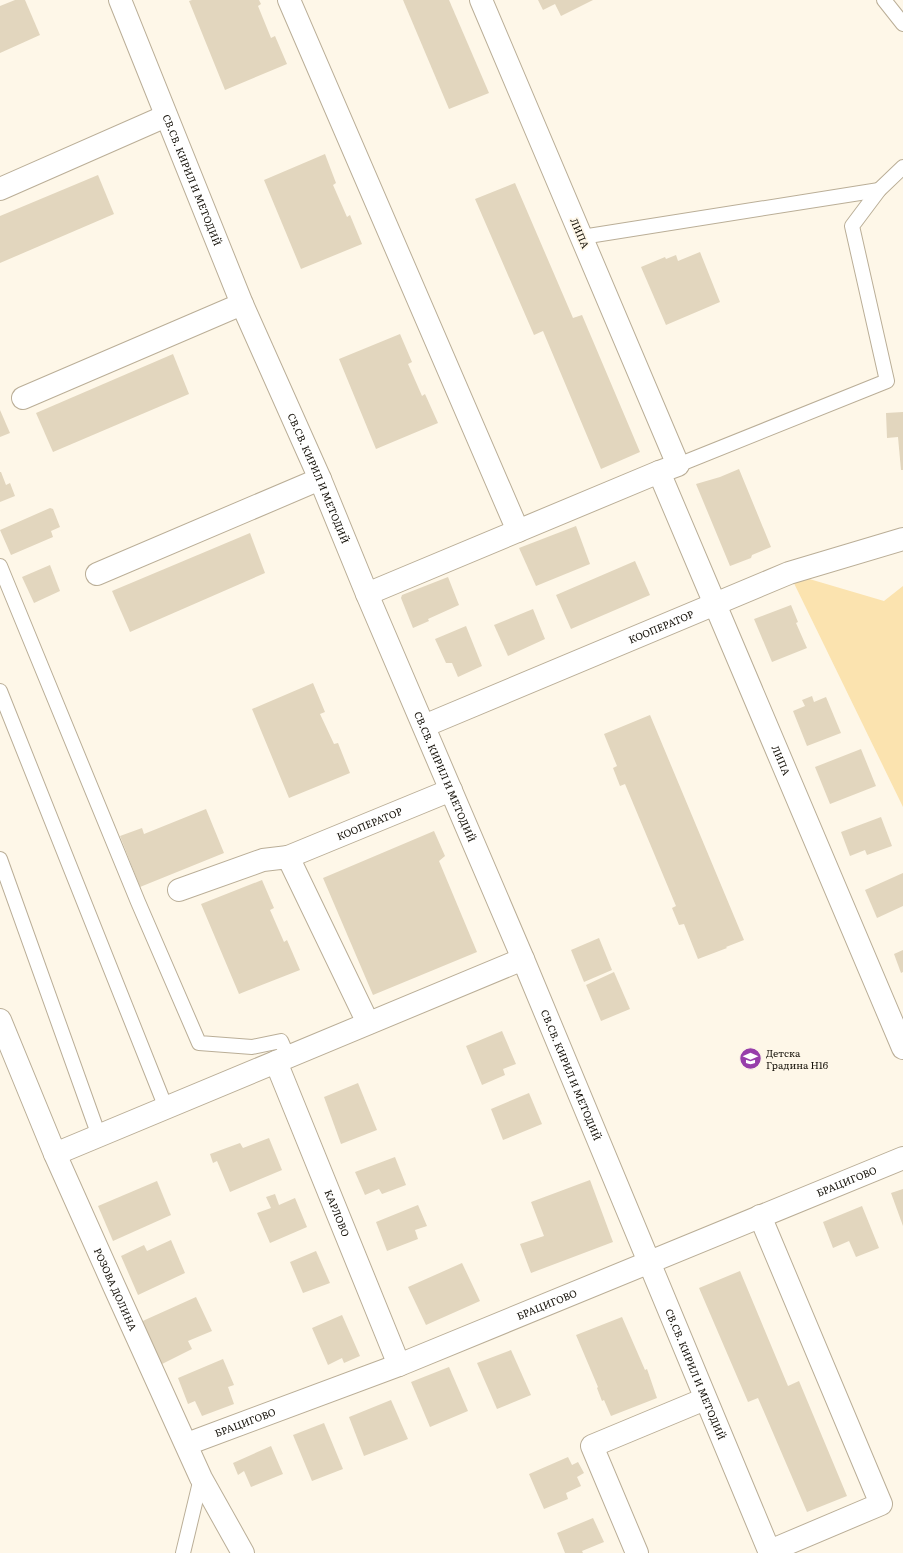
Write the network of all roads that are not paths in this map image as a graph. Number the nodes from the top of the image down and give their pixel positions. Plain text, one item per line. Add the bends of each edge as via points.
1 (120, 0) edge
2 (289, 0) edge
3 (481, 0) edge
4 (884, 0) edge
5 (903, 24) edge
6 (166, 116) junction
7 (903, 167) edge
8 (0, 189) edge
9 (879, 190) junction
10 (582, 238) junction
11 (242, 304) junction
12 (23, 398) dead end
13 (669, 469) junction
14 (320, 479) junction
15 (518, 531) junction
16 (903, 539) edge
17 (0, 566) edge
18 (97, 574) dead end
19 (367, 594) junction
20 (714, 604) junction
21 (0, 691) edge
22 (424, 726) junction
23 (451, 790) junction
24 (288, 857) junction
25 (0, 859) edge
26 (179, 890) dead end
27 (523, 959) junction
28 (0, 1020) edge
29 (368, 1023) junction
30 (903, 1048) edge
31 (282, 1059) junction
32 (166, 1108) junction
33 (99, 1136) junction
34 (55, 1154) junction
35 (903, 1158) edge
36 (760, 1216) junction
37 (650, 1262) junction
38 (399, 1365) junction
39 (705, 1399) junction
40 (187, 1444) junction
41 (201, 1478) junction
42 (770, 1552) edge
43 (184, 1553) edge
44 (243, 1553) edge
45 (637, 1553) edge

1 - 6 street, СВ.СВ. КИРИЛ И МЕТОДИЙ
2 - 15 street
3 - 10 street, ЛИПА
4 - 5 lane
6 - 8 street
6 - 11 street, СВ.СВ. КИРИЛ И МЕТОДИЙ
7 - 9 lane
9 - 10 lane
9 - 13 lane via 852,226 887,381
10 - 13 street, ЛИПА
11 - 12 street
11 - 14 street, СВ.СВ. КИРИЛ И МЕТОДИЙ
13 - 15 street
13 - 20 street, ЛИПА
14 - 18 street
14 - 19 street, СВ.СВ. КИРИЛ И МЕТОДИЙ
15 - 19 street
16 - 20 street, КООПЕРАТОР via 789,573
17 - 31 lane via 138,902 199,1043 252,1047 281,1041
19 - 22 street, СВ.СВ. КИРИЛ И МЕТОДИЙ
20 - 22 street, КООПЕРАТОР
20 - 30 street, ЛИПА
21 - 32 lane
22 - 23 street, СВ.СВ. КИРИЛ И МЕТОДИЙ
23 - 24 street, КООПЕРАТОР
23 - 27 street, СВ.СВ. КИРИЛ И МЕТОДИЙ
24 - 26 street, КООПЕРАТОР via 263,860
24 - 29 street
25 - 33 lane
27 - 29 street
27 - 37 street, СВ.СВ. КИРИЛ И МЕТОДИЙ
28 - 34 street, РОЗОВА ДОЛИНА
29 - 31 street
31 - 32 street
31 - 38 street, КАРЛОВО
32 - 33 street
33 - 34 street
34 - 40 street, РОЗОВА ДОЛИНА
35 - 36 street, БРАЦИГОВО
36 - 37 street, БРАЦИГОВО
36 - 42 street via 880,1504
37 - 38 street, БРАЦИГОВО
37 - 39 street, СВ.СВ. КИРИЛ И МЕТОДИЙ
38 - 40 street, БРАЦИГОВО
39 - 42 street, СВ.СВ. КИРИЛ И МЕТОДИЙ
39 - 45 street via 592,1446
40 - 41 street, РОЗОВА ДОЛИНА
41 - 43 lane
41 - 44 street, РОЗОВА ДОЛИНА

